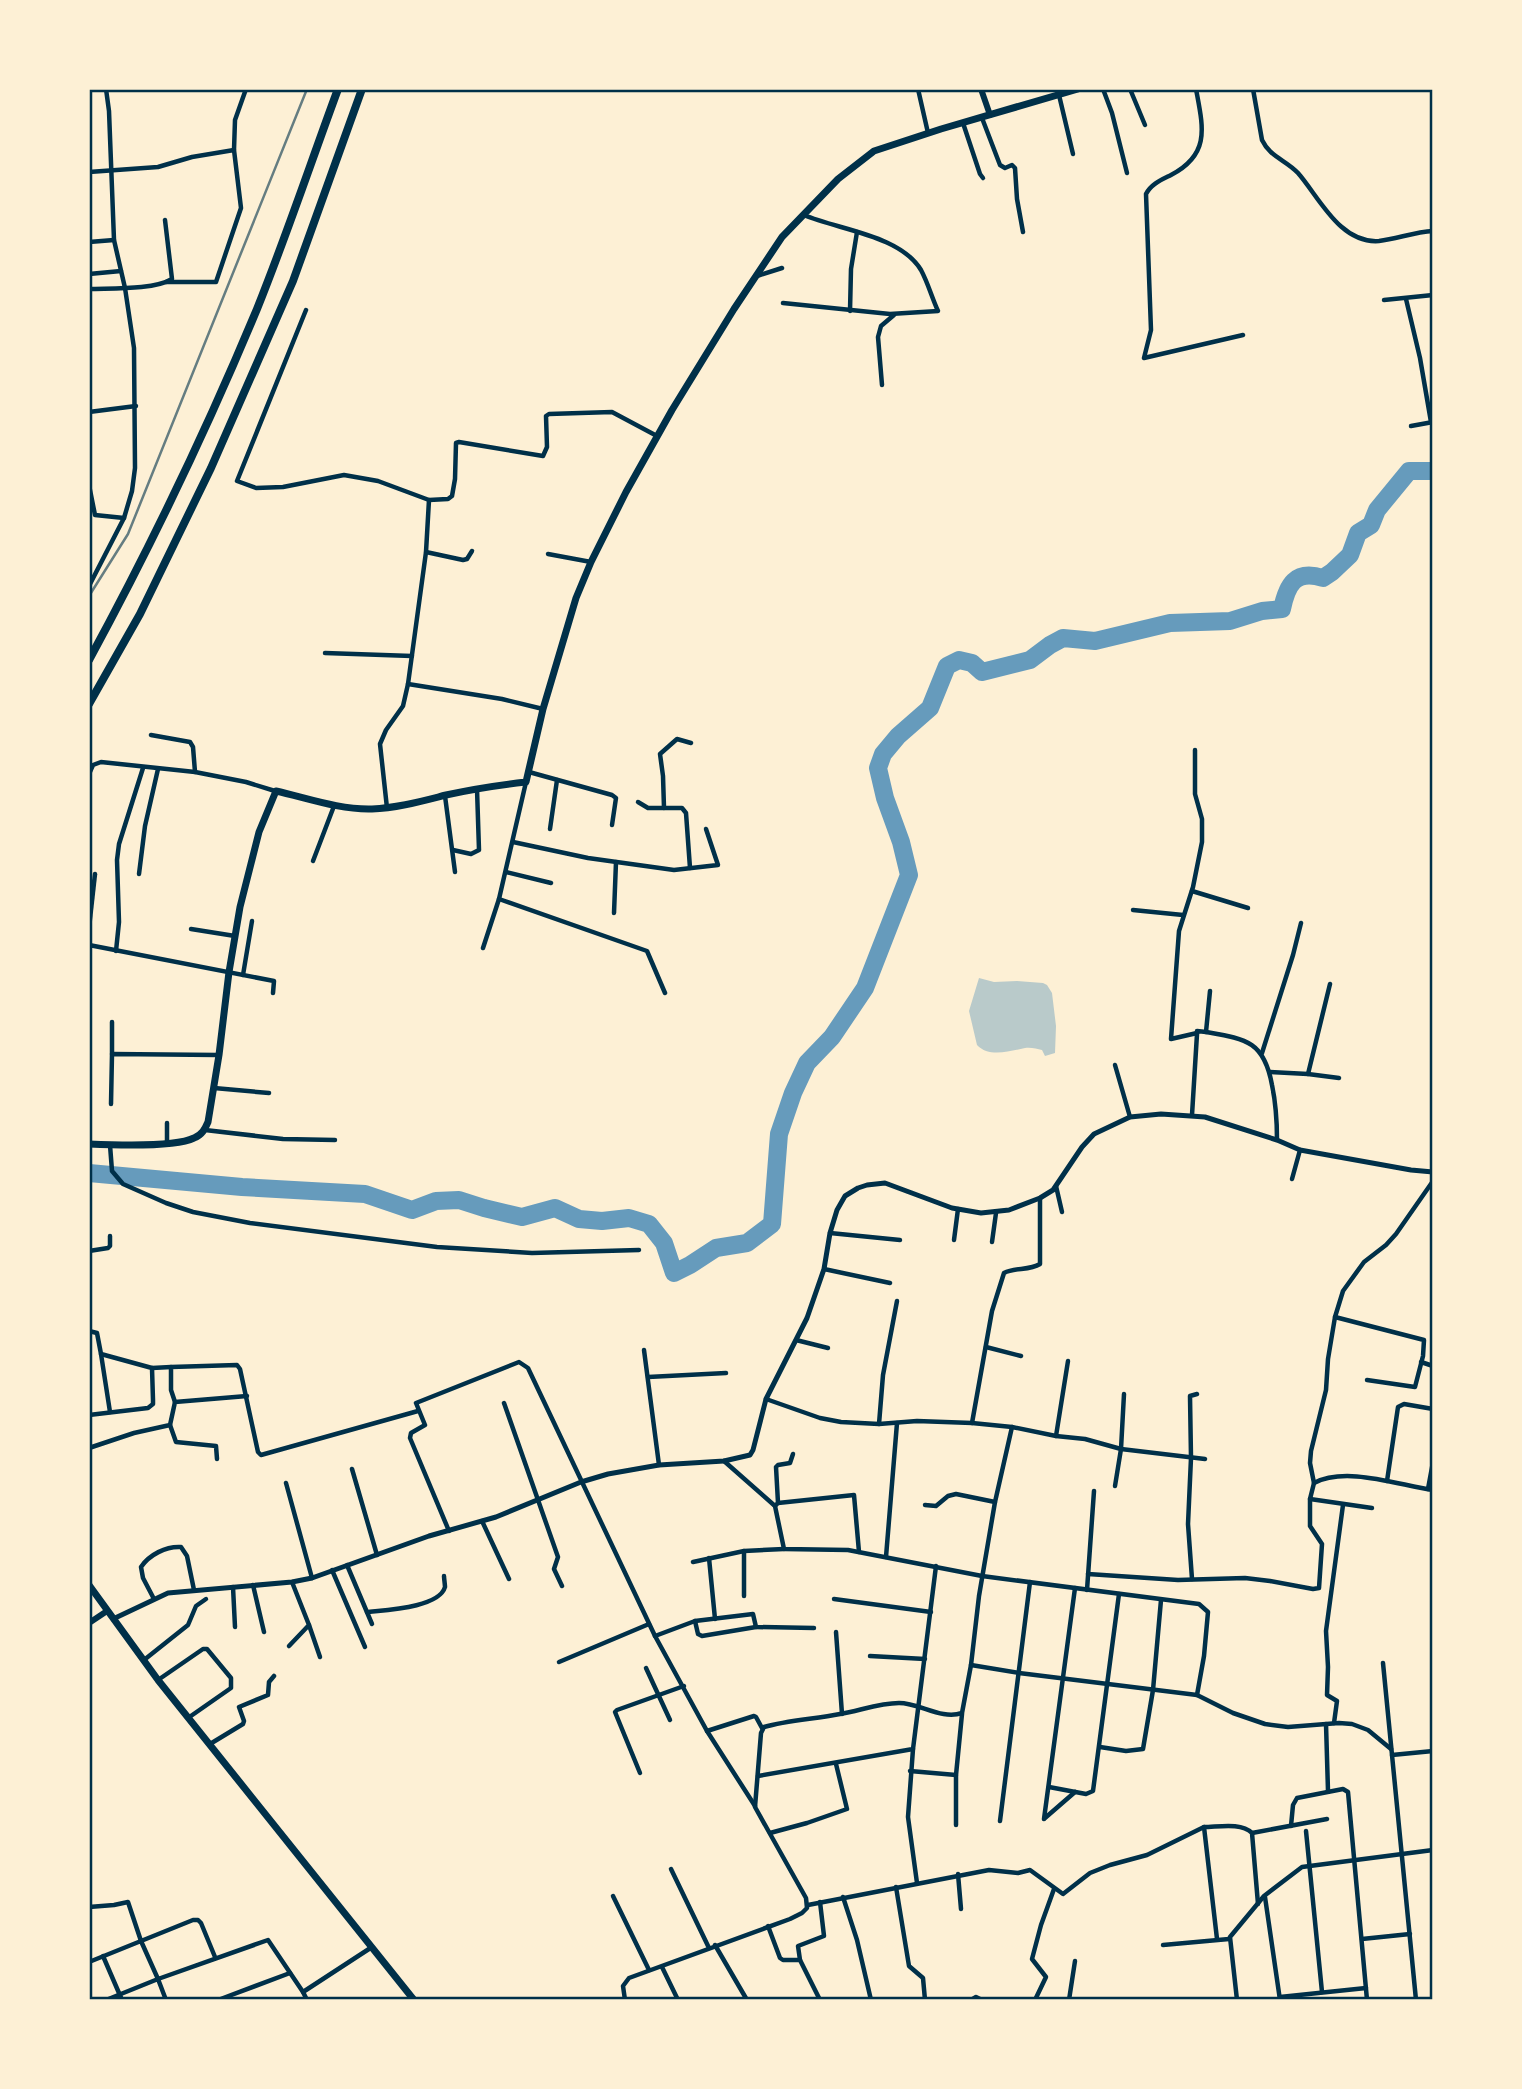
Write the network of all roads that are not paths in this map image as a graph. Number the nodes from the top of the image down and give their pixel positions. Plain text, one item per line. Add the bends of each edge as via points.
1 (106, 89) edge
2 (246, 89) edge
3 (338, 89) edge
4 (362, 89) edge
5 (918, 89) edge
6 (982, 89) edge
7 (1078, 89) edge
8 (1103, 89) edge
9 (1130, 89) edge
10 (1196, 89) edge
11 (1252, 89) edge
12 (1059, 95) junction
13 (986, 116) junction
14 (963, 123) junction
15 (1145, 125) dead end
16 (928, 133) junction
17 (234, 150) junction
18 (1073, 153) dead end
19 (89, 172) edge
20 (110, 172) junction
21 (1127, 173) dead end
22 (983, 178) dead end
23 (803, 215) junction
24 (165, 220) dead end
25 (1433, 231) edge
26 (858, 232) junction
27 (1023, 232) dead end
28 (114, 240) junction
29 (89, 242) edge
30 (782, 268) dead end
31 (121, 271) junction
32 (89, 274) edge
33 (756, 276) junction
34 (166, 282) junction
35 (125, 288) junction
36 (89, 289) edge
37 (1433, 295) edge
38 (1406, 299) junction
39 (1384, 300) dead end
40 (783, 303) dead end
41 (306, 310) dead end
42 (850, 311) junction
43 (895, 314) junction
44 (1243, 335) dead end
45 (882, 385) dead end
46 (136, 406) junction
47 (89, 412) edge
48 (1432, 422) edge
49 (1411, 426) dead end
50 (657, 436) junction
51 (89, 485) edge
52 (429, 499) junction
53 (124, 518) junction
54 (472, 551) dead end
55 (426, 552) junction
56 (548, 554) dead end
57 (591, 562) junction
58 (89, 586) edge
59 (326, 653) dead end
60 (412, 656) junction
61 (89, 660) edge
62 (408, 684) junction
63 (89, 704) edge
64 (544, 709) junction
65 (151, 735) dead end
66 (691, 743) dead end
67 (1195, 750) dead end
68 (143, 768) junction
69 (158, 769) junction
70 (195, 772) junction
71 (529, 772) junction
72 (89, 775) edge
73 (557, 780) junction
74 (526, 782) junction
75 (477, 789) junction
76 (276, 791) junction
77 (445, 796) junction
78 (638, 802) dead end
79 (334, 805) junction
80 (387, 808) junction
81 (664, 808) junction
82 (612, 825) dead end
83 (551, 829) dead end
84 (706, 829) dead end
85 (513, 842) junction
86 (453, 850) junction
87 (313, 861) dead end
88 (616, 862) junction
89 (690, 868) junction
90 (455, 872) dead end
91 (506, 872) junction
92 (96, 874) dead end
93 (139, 874) dead end
94 (551, 883) dead end
95 (1192, 891) junction
96 (499, 899) junction
97 (1248, 908) dead end
98 (1133, 910) dead end
99 (614, 913) dead end
100 (1183, 915) junction
101 (252, 920) dead end
102 (1301, 923) dead end
103 (89, 928) edge
104 (191, 929) dead end
105 (235, 936) junction
106 (89, 945) edge
107 (483, 948) dead end
108 (116, 951) junction
109 (229, 972) junction
110 (243, 975) junction
111 (1330, 984) dead end
112 (1210, 991) dead end
113 (273, 993) dead end
114 (665, 993) dead end
115 (112, 1021) dead end
116 (1206, 1032) junction
117 (1197, 1034) junction
118 (1262, 1053) junction
119 (111, 1054) junction
120 (219, 1055) junction
121 (1115, 1065) dead end
122 (1270, 1072) junction
123 (1308, 1074) junction
124 (1339, 1078) dead end
125 (214, 1088) junction
126 (269, 1093) dead end
127 (111, 1104) dead end
128 (1192, 1115) junction
129 (1130, 1117) junction
130 (167, 1124) dead end
131 (204, 1130) junction
132 (335, 1140) dead end
133 (1277, 1140) junction
134 (167, 1143) junction
135 (89, 1144) edge
136 (110, 1145) junction
137 (1300, 1150) junction
138 (1433, 1172) edge
139 (1292, 1180) dead end
140 (1433, 1181) edge
141 (1056, 1186) junction
142 (1040, 1199) junction
143 (958, 1209) junction
144 (1062, 1212) dead end
145 (996, 1213) junction
146 (830, 1233) junction
147 (110, 1236) dead end
148 (900, 1240) dead end
149 (954, 1240) dead end
150 (992, 1242) dead end
151 (639, 1250) dead end
152 (89, 1251) edge
153 (824, 1269) junction
154 (890, 1283) dead end
155 (897, 1301) dead end
156 (1335, 1317) junction
157 (89, 1331) edge
158 (796, 1340) junction
159 (1428, 1341) edge
160 (986, 1347) junction
161 (828, 1348) dead end
162 (644, 1350) dead end
163 (101, 1354) junction
164 (1021, 1356) dead end
165 (1068, 1361) dead end
166 (1421, 1362) junction
167 (1433, 1366) edge
168 (171, 1367) junction
169 (152, 1368) junction
170 (726, 1373) dead end
171 (648, 1377) junction
172 (1367, 1380) dead end
173 (1124, 1394) dead end
174 (1196, 1394) dead end
175 (247, 1395) junction
176 (765, 1399) junction
177 (175, 1402) junction
178 (504, 1403) dead end
179 (1433, 1409) edge
180 (418, 1411) junction
181 (110, 1412) junction
182 (89, 1415) edge
183 (897, 1423) junction
184 (972, 1423) junction
185 (879, 1424) junction
186 (170, 1425) junction
187 (1012, 1427) junction
188 (1056, 1436) junction
189 (89, 1448) edge
190 (1121, 1449) junction
191 (793, 1454) dead end
192 (1191, 1458) junction
193 (217, 1459) dead end
194 (1205, 1460) dead end
195 (724, 1461) junction
196 (1433, 1462) edge
197 (659, 1465) junction
198 (352, 1469) dead end
199 (581, 1482) junction
200 (1387, 1482) junction
201 (286, 1483) dead end
202 (1314, 1483) junction
203 (1115, 1486) dead end
204 (1430, 1490) edge
205 (1094, 1491) dead end
206 (1310, 1499) junction
207 (539, 1500) junction
208 (995, 1502) junction
209 (776, 1504) junction
210 (925, 1505) dead end
211 (1343, 1505) junction
212 (1372, 1508) dead end
213 (482, 1521) junction
214 (449, 1531) junction
215 (784, 1549) junction
216 (744, 1551) junction
217 (859, 1552) junction
218 (377, 1555) junction
219 (886, 1557) junction
220 (709, 1558) junction
221 (693, 1562) dead end
222 (347, 1565) junction
223 (936, 1566) junction
224 (332, 1570) junction
225 (1088, 1574) junction
226 (444, 1576) dead end
227 (982, 1576) junction
228 (312, 1578) junction
229 (509, 1579) dead end
230 (1192, 1579) junction
231 (1030, 1582) junction
232 (292, 1583) junction
233 (89, 1585) edge
234 (253, 1585) junction
235 (562, 1586) dead end
236 (233, 1587) junction
237 (1075, 1588) junction
238 (194, 1590) junction
239 (1087, 1590) junction
240 (1119, 1594) junction
241 (744, 1596) dead end
242 (154, 1599) junction
243 (834, 1599) dead end
244 (206, 1600) dead end
245 (1161, 1600) junction
246 (107, 1611) junction
247 (367, 1612) junction
248 (931, 1612) junction
249 (113, 1619) junction
250 (715, 1619) junction
251 (695, 1621) junction
252 (89, 1623) edge
253 (372, 1624) dead end
254 (649, 1624) junction
255 (309, 1625) junction
256 (235, 1627) dead end
257 (756, 1627) junction
258 (814, 1628) dead end
259 (264, 1632) dead end
260 (836, 1632) dead end
261 (655, 1636) junction
262 (289, 1646) dead end
263 (365, 1647) dead end
264 (870, 1656) dead end
265 (320, 1657) dead end
266 (925, 1659) junction
267 (144, 1660) junction
268 (559, 1662) dead end
269 (1383, 1663) dead end
270 (971, 1665) junction
271 (646, 1668) dead end
272 (1019, 1673) junction
273 (274, 1676) dead end
274 (1063, 1678) junction
275 (158, 1680) junction
276 (1107, 1683) junction
277 (684, 1686) junction
278 (1153, 1690) junction
279 (658, 1695) junction
280 (1197, 1695) junction
281 (919, 1707) junction
282 (962, 1713) junction
283 (842, 1714) junction
284 (188, 1718) junction
285 (670, 1720) dead end
286 (1335, 1723) junction
287 (1326, 1724) junction
288 (762, 1728) junction
289 (707, 1731) junction
290 (209, 1744) junction
291 (1100, 1747) junction
292 (913, 1749) junction
293 (1433, 1751) edge
294 (1391, 1752) junction
295 (836, 1764) junction
296 (910, 1771) junction
297 (640, 1773) dead end
298 (956, 1775) junction
299 (758, 1776) junction
300 (1049, 1787) junction
301 (1328, 1791) junction
302 (1075, 1792) junction
303 (755, 1807) junction
304 (1327, 1819) dead end
305 (1000, 1821) dead end
306 (956, 1825) dead end
307 (1291, 1826) junction
308 (1203, 1827) junction
309 (1306, 1831) dead end
310 (769, 1833) junction
311 (1252, 1833) junction
312 (1433, 1850) edge
313 (1403, 1853) junction
314 (1354, 1859) junction
315 (1309, 1865) junction
316 (671, 1869) dead end
317 (958, 1874) junction
318 (917, 1884) junction
319 (896, 1887) junction
320 (1054, 1889) junction
321 (613, 1896) dead end
322 (1265, 1896) junction
323 (843, 1897) junction
324 (820, 1902) junction
325 (1258, 1904) junction
326 (808, 1905) junction
327 (89, 1907) edge
328 (961, 1909) dead end
329 (768, 1926) junction
330 (1410, 1934) junction
331 (1229, 1939) junction
332 (1362, 1939) junction
333 (1217, 1940) junction
334 (141, 1941) junction
335 (1163, 1945) dead end
336 (372, 1947) junction
337 (712, 1947) junction
338 (103, 1956) junction
339 (215, 1957) junction
340 (800, 1960) junction
341 (1075, 1961) dead end
342 (89, 1962) edge
343 (662, 1967) junction
344 (649, 1970) junction
345 (290, 1973) junction
346 (158, 1979) junction
347 (1366, 1988) junction
348 (303, 1992) junction
349 (1322, 1992) junction
350 (121, 1997) edge
351 (1280, 1998) edge
352 (410, 1999) edge
353 (106, 2000) edge
354 (166, 2000) edge
355 (219, 2000) edge
356 (307, 2000) edge
357 (625, 2000) edge
358 (678, 2000) edge
359 (747, 2000) edge
360 (820, 2000) edge
361 (871, 2000) edge
362 (925, 2000) edge
363 (971, 2000) edge
364 (982, 2000) edge
365 (1035, 2000) edge
366 (1069, 2000) edge
367 (1237, 2000) edge
368 (1367, 2000) edge
369 (1416, 2000) edge

1 - 20 street
2 - 17 street via 235,120
3 - 61 highway via 257,308 191,459
4 - 63 highway via 293,281 211,468
5 - 16 street
6 - 13 main road
7 - 12 main road
8 - 21 street
9 - 15 street
10 - 44 street via 1202,130 1197,153 1188,166 1154,184 1146,194 1151,330 1144,358
11 - 25 street via 1265,146 1295,170 1341,227 1371,241
12 - 13 main road
12 - 18 street
13 - 14 main road
13 - 27 street via 1000,165 1015,169
14 - 16 main road
14 - 22 street
16 - 23 main road via 874,152 838,179
17 - 20 street
17 - 34 street via 241,208 216,282
19 - 20 street
20 - 28 street
23 - 26 street
23 - 33 main road
24 - 34 street via 172,277
26 - 42 street
26 - 43 street via 908,254 921,270 937,311
28 - 29 street
28 - 31 street
30 - 33 street
31 - 32 street
31 - 35 street
33 - 50 main road
34 - 35 street
35 - 36 street
35 - 46 street
37 - 38 street
38 - 39 street
38 - 48 street
40 - 42 street
41 - 52 street via 237,481 256,488 283,487 344,475
42 - 43 street
43 - 45 street via 881,326 878,337
46 - 47 street
46 - 53 street via 135,468
48 - 49 street
50 - 52 street via 612,412 549,414 547,447 540,456 457,442 452,496
50 - 57 main road
51 - 53 street via 95,515
52 - 55 street
53 - 58 street
54 - 55 street via 464,560
55 - 60 street
56 - 57 street
57 - 64 main road
59 - 60 street
60 - 62 street
62 - 64 street
62 - 80 street via 403,706 380,744
64 - 71 main road
65 - 70 street via 190,742
66 - 81 street via 679,738 660,754
67 - 95 street via 1202,842
68 - 69 street
68 - 72 street via 101,762 93,765
68 - 108 street via 119,844
69 - 70 street
69 - 93 street
70 - 76 street
71 - 73 street
71 - 74 main road
73 - 82 street via 615,796
73 - 83 street
74 - 75 main road
74 - 85 street
75 - 77 main road
75 - 86 street via 479,850 474,854
76 - 79 main road
76 - 105 main road via 259,832
77 - 80 main road
77 - 86 street
78 - 81 street via 648,808
79 - 80 main road
79 - 87 street
81 - 89 street via 682,808 686,813
84 - 89 street via 718,865
85 - 88 street
85 - 91 street
86 - 90 street
88 - 89 street
88 - 99 street
91 - 94 street
91 - 96 street
92 - 103 street
95 - 97 street
95 - 100 street
96 - 107 street
96 - 114 street via 647,951
98 - 100 street
100 - 117 street via 1171,1039
101 - 110 street
102 - 118 street
104 - 105 street
105 - 109 main road
106 - 108 street
108 - 109 street
109 - 110 street
109 - 120 main road
110 - 113 street via 274,981
111 - 123 street
112 - 116 street
115 - 119 street
116 - 117 street
116 - 118 street via 1241,1039
117 - 128 street
118 - 122 street
119 - 120 street
119 - 127 street
120 - 125 main road
121 - 129 street
122 - 123 street
122 - 133 street
123 - 124 street
125 - 126 street
125 - 131 main road
128 - 129 street
128 - 133 street
129 - 141 street via 1087,1140
130 - 134 street
131 - 132 street
131 - 134 main road via 191,1140
133 - 137 street
134 - 136 main road
135 - 136 main road
136 - 151 street via 110,1166 117,1179 193,1212 437,1247 532,1253
137 - 138 street
137 - 139 street
140 - 156 street via 1396,1234 1348,1282
141 - 142 street
141 - 144 street
142 - 145 street
142 - 160 street via 1040,1264 1004,1273
143 - 145 street
143 - 146 street via 885,1183 867,1185 841,1201
143 - 149 street
145 - 150 street
146 - 148 street
146 - 153 street
147 - 152 street via 108,1248
153 - 154 street
153 - 158 street
155 - 185 street
156 - 159 street
156 - 202 street via 1326,1390 1311,1451
157 - 163 street via 97,1333
158 - 161 street
158 - 176 street
159 - 166 street
160 - 164 street
160 - 184 street
162 - 171 street
163 - 169 street
163 - 181 street
165 - 188 street
166 - 167 street
166 - 172 street via 1413,1388
168 - 169 street
168 - 175 street via 237,1365
168 - 177 street
169 - 181 street via 153,1404
170 - 171 street
171 - 197 street
173 - 190 street
174 - 192 street via 1190,1396
175 - 177 street
175 - 180 street via 261,1455
176 - 185 street via 820,1418
176 - 195 street via 752,1453
177 - 186 street
178 - 207 street
179 - 200 street via 1398,1407
180 - 199 street via 416,1402 519,1362 528,1368
180 - 214 street via 425,1426 410,1438
181 - 182 street
183 - 184 street
183 - 185 street
183 - 219 street
184 - 187 street
186 - 189 street
186 - 193 street via 176,1442 216,1446
187 - 188 street
187 - 208 street
188 - 190 street
190 - 192 street
190 - 203 street
191 - 209 street via 790,1463 776,1467
192 - 194 street
192 - 230 street via 1188,1524
195 - 197 street
195 - 209 street
196 - 204 street
197 - 199 street
198 - 218 street
199 - 207 street
199 - 254 street
200 - 202 street via 1339,1476
200 - 204 street
201 - 228 street
202 - 206 street
205 - 225 street
206 - 211 street
206 - 230 street via 1310,1526 1322,1548 1319,1588 1245,1578
207 - 213 street
207 - 235 street via 558,1557 555,1571
208 - 210 street via 956,1494 936,1506
208 - 227 street
209 - 215 street
209 - 217 street via 854,1494
211 - 212 street
211 - 286 street via 1326,1631 1327,1695 1336,1701
213 - 214 street
213 - 229 street
214 - 218 street
215 - 216 street
215 - 217 street
216 - 220 street
216 - 241 street
217 - 219 street
218 - 222 street
219 - 223 street
220 - 221 street
220 - 250 street
222 - 224 street
222 - 247 street
223 - 227 street
223 - 248 street
224 - 228 street
224 - 263 street
225 - 230 street
225 - 239 street
226 - 247 street via 442,1591 415,1607
227 - 231 street
227 - 270 street
228 - 232 street
231 - 237 street
231 - 272 street
232 - 234 street
232 - 255 street
233 - 246 main road
234 - 236 street
234 - 259 street
236 - 238 street
236 - 256 street
237 - 239 street
237 - 274 street
238 - 242 street
238 - 242 street via 187,1556 175,1546 152,1556 141,1567
239 - 240 street
240 - 245 street
240 - 276 street
242 - 249 street
243 - 248 street
244 - 267 street via 196,1606 188,1625
245 - 278 street
245 - 280 street via 1199,1604 1208,1612
246 - 249 main road
246 - 252 main road
247 - 253 street
248 - 266 street
249 - 267 main road
250 - 251 street
250 - 257 street via 752,1614
251 - 257 street via 702,1636
251 - 261 street
254 - 261 street
254 - 268 street
255 - 262 street
255 - 265 street
257 - 258 street
260 - 283 street
261 - 277 street
264 - 266 street
266 - 281 street
267 - 275 main road
269 - 294 street
270 - 272 street
270 - 282 street
271 - 279 street
272 - 274 street
272 - 305 street
273 - 290 street via 268,1695 239,1707 243,1724
274 - 276 street
274 - 300 street
275 - 284 main road
275 - 284 street via 203,1649 231,1678 231,1688
276 - 278 street
276 - 291 street
277 - 279 street
277 - 289 street
278 - 280 street
278 - 291 street via 1143,1749
279 - 285 street
279 - 297 street via 615,1712
280 - 287 street via 1265,1724
281 - 282 street
281 - 283 street via 896,1703
281 - 292 street
282 - 298 street
283 - 288 street
284 - 290 main road
286 - 287 street
286 - 294 street via 1362,1727
287 - 301 street
288 - 289 street via 754,1716
288 - 299 street
289 - 303 street
290 - 336 main road
291 - 302 street via 1093,1791
292 - 295 street
292 - 296 street
293 - 294 street
294 - 313 street
295 - 299 street
295 - 310 street via 847,1809
296 - 298 street
296 - 318 street via 909,1832
298 - 306 street
299 - 303 street
300 - 302 street
300 - 302 street via 1044,1819
301 - 307 street via 1294,1801
301 - 314 street via 1348,1792
303 - 310 street
304 - 307 street
307 - 311 street
308 - 311 street via 1240,1827
308 - 320 street via 1147,1855 1090,1873 1064,1894
308 - 333 street
309 - 315 street
310 - 326 street
311 - 325 street
312 - 313 street
313 - 314 street
313 - 330 street
314 - 315 street
314 - 332 street
315 - 322 street
315 - 349 street
316 - 337 street
317 - 318 street
317 - 320 street via 1030,1870
317 - 328 street
318 - 319 street
319 - 323 street
319 - 362 street via 909,1966 922,1975
320 - 365 street via 1032,1959 1046,1977
321 - 344 street
322 - 325 street
322 - 351 street
323 - 324 street
323 - 361 street
324 - 326 street
324 - 340 street via 824,1936 798,1946
325 - 331 street
326 - 329 street via 802,1913
327 - 334 street via 128,1902
329 - 337 street
329 - 340 street via 781,1959
330 - 332 street
330 - 369 street
331 - 333 street
331 - 367 street
332 - 347 street
333 - 335 street
334 - 338 street
334 - 339 street via 198,1920
334 - 346 street
336 - 348 street
336 - 352 main road
337 - 343 street
337 - 359 street
338 - 342 street
338 - 350 street
339 - 345 street via 268,1940
339 - 346 street
340 - 360 street
341 - 366 street
343 - 344 street
343 - 358 street
344 - 357 street via 626,1981
345 - 348 street
345 - 355 street
346 - 350 street
346 - 354 street
347 - 349 street
347 - 368 street
348 - 356 street
349 - 351 street
350 - 353 street
363 - 364 street

